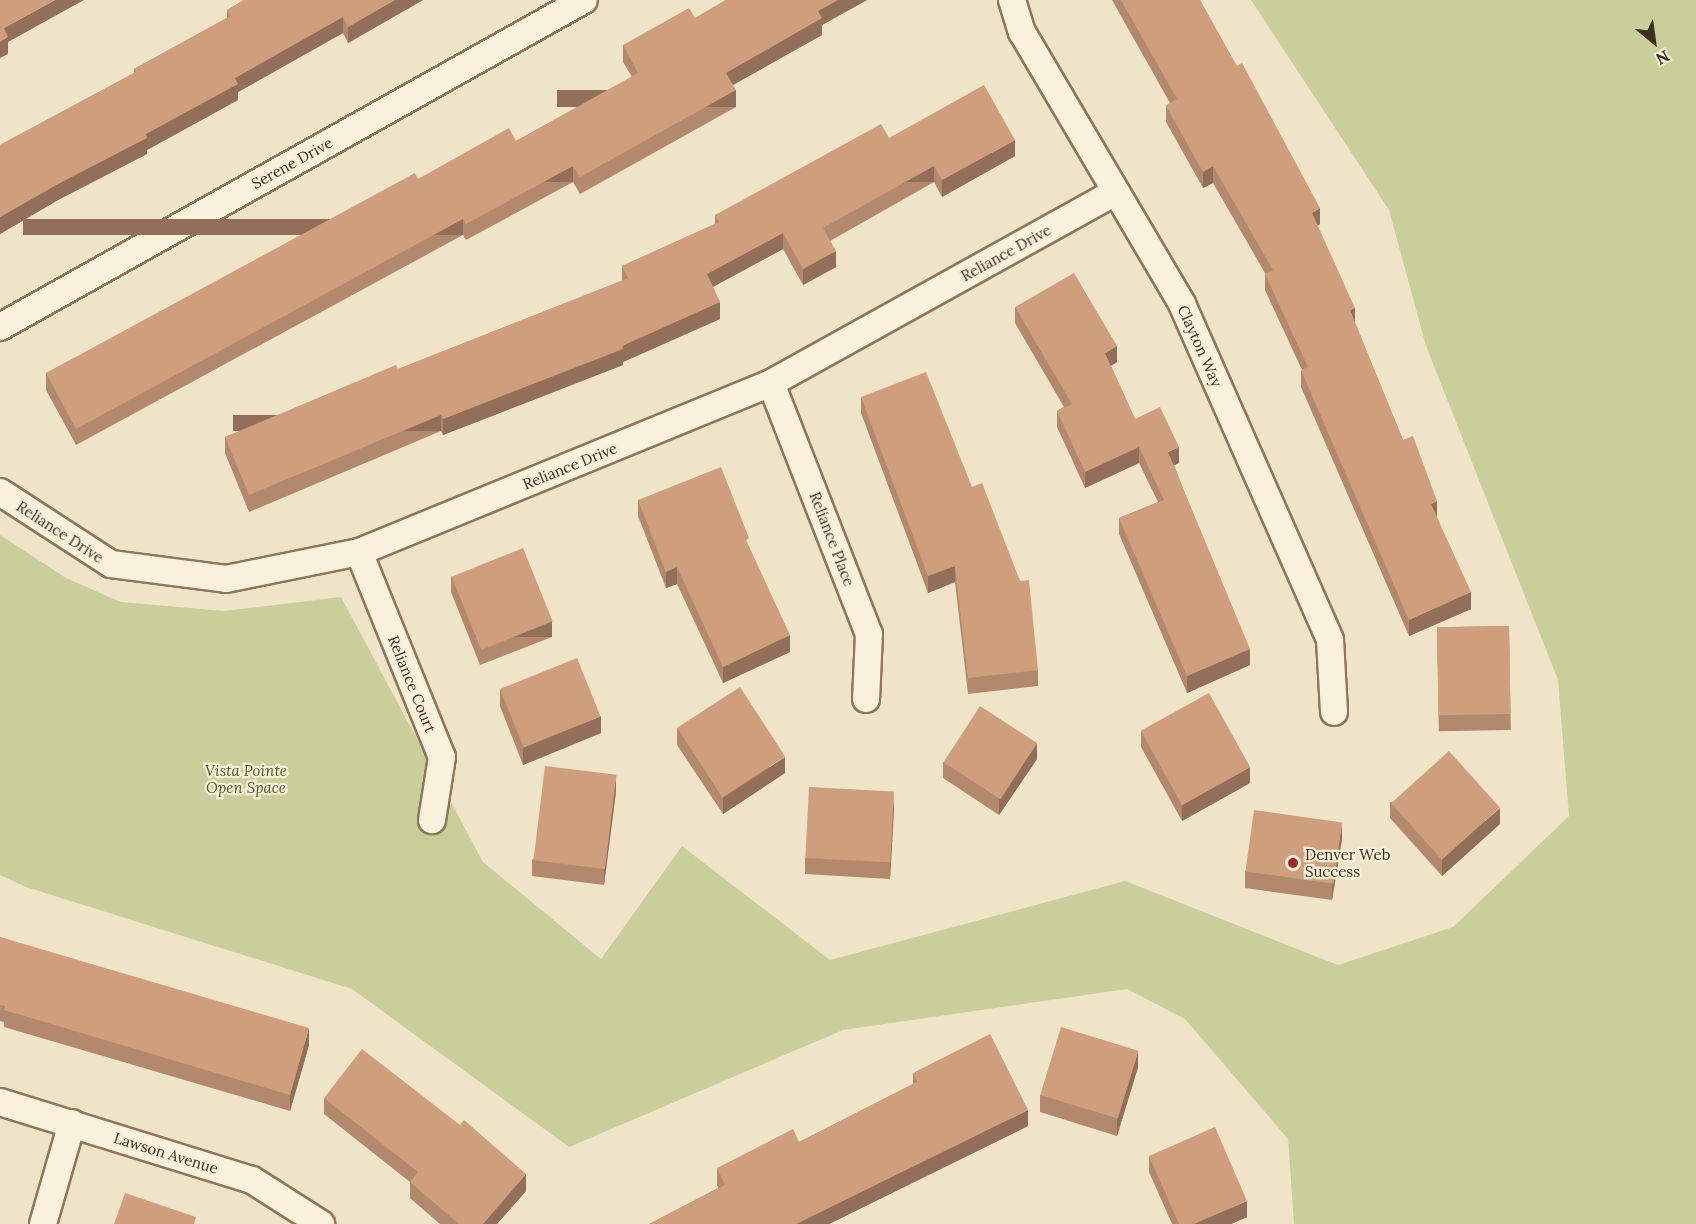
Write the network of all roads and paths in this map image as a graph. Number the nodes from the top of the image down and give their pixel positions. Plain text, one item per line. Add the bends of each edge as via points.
1 (584, 0) edge
2 (1012, 0) edge
3 (1116, 192) junction
4 (0, 327) edge
5 (771, 383) junction
6 (0, 492) edge
7 (359, 552) junction
8 (866, 699) dead end
9 (1334, 712) dead end
10 (432, 820) dead end
11 (0, 1102) edge
12 (72, 1123) junction
13 (43, 1224) edge
14 (321, 1224) edge

1 - 4 street, Serene Drive
2 - 3 street, Clayton Way via 1022,32
3 - 5 street, Reliance Drive
3 - 9 street, Clayton Way via 1182,304 1330,640
5 - 7 street, Reliance Drive
5 - 8 street, Reliance Place via 869,634
6 - 7 street, Reliance Drive via 111,564 226,579
7 - 10 street, Reliance Court via 442,757
11 - 12 street, Lawson Avenue
12 - 13 street
12 - 14 street, Lawson Avenue via 252,1179

